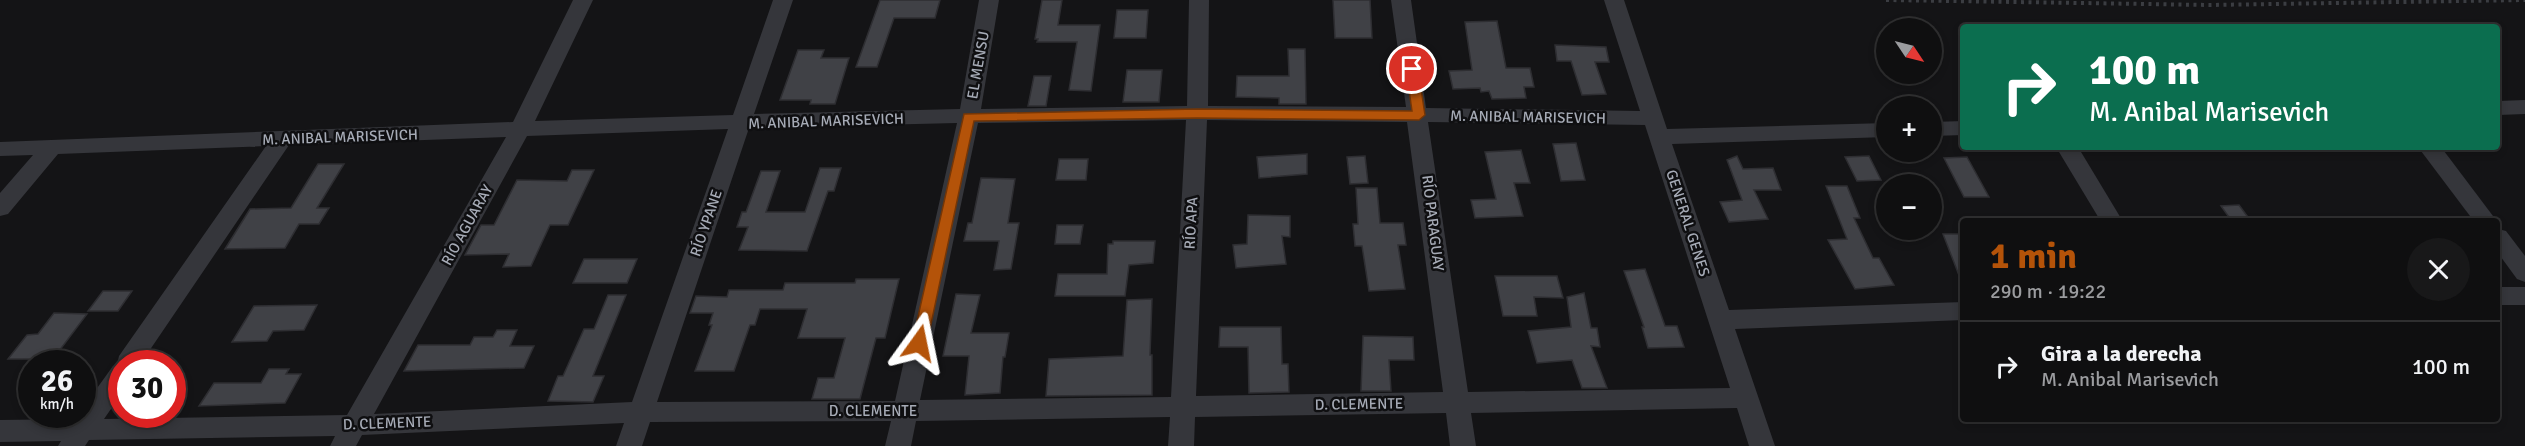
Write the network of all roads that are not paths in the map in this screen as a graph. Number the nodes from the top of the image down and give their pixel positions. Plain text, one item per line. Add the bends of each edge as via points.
1 (583, 0) edge
2 (783, 0) edge
3 (989, 0) edge
4 (1199, 0) edge
5 (1401, 0) edge
6 (1614, 0) edge
7 (2525, 107) edge
8 (2500, 108) edge
9 (1197, 114) junction
10 (1419, 115) junction
11 (969, 117) junction
12 (742, 123) junction
13 (1656, 128) junction
14 (1960, 128) edge
15 (1942, 129) edge
16 (520, 130) junction
17 (1876, 130) edge
18 (282, 139) junction
19 (52, 147) junction
20 (0, 149) edge
21 (2069, 150) edge
22 (2431, 150) edge
23 (0, 208) edge
24 (2110, 218) edge
25 (2483, 218) edge
26 (2500, 240) edge
27 (2525, 273) edge
28 (2500, 296) edge
29 (2525, 296) edge
30 (1960, 311) edge
31 (1720, 320) junction
32 (137, 350) edge
33 (108, 393) edge
34 (1746, 398) junction
35 (1456, 402) junction
36 (1182, 406) junction
37 (904, 411) junction
38 (640, 412) junction
39 (0, 431) edge
40 (348, 436) edge
41 (77, 438) edge
42 (629, 446) edge
43 (898, 446) edge
44 (1181, 446) edge
45 (1463, 446) edge
46 (1762, 446) edge

1 - 16 street, RÍO AGUARAY
2 - 12 street, RÍO YPANE
3 - 11 street, EL MENSU
4 - 9 street, RÍO APA
5 - 10 street, RÍO PARAGUAY
6 - 13 street, GENERAL GENES
7 - 8 street
9 - 10 street, M. ANIBAL MARISEVICH
9 - 11 street, M. ANIBAL MARISEVICH
9 - 36 street, RÍO APA
10 - 13 street, M. ANIBAL MARISEVICH
10 - 35 street, RÍO PARAGUAY
11 - 12 street, M. ANIBAL MARISEVICH
11 - 37 street, EL MENSU
12 - 16 street, M. ANIBAL MARISEVICH
12 - 38 street, RÍO YPANE
13 - 17 street, M. ANIBAL MARISEVICH
13 - 31 street, GENERAL GENES
14 - 15 street
16 - 18 street, M. ANIBAL MARISEVICH
16 - 40 street, RÍO AGUARAY
18 - 19 street, M. ANIBAL MARISEVICH
18 - 32 street
19 - 20 street, M. ANIBAL MARISEVICH
19 - 23 street
21 - 24 street
22 - 25 street
26 - 27 street
28 - 29 street
30 - 31 street
31 - 34 street, GENERAL GENES
33 - 41 street
34 - 35 street, D. CLEMENTE
34 - 46 street, GENERAL GENES
35 - 36 street, D. CLEMENTE
35 - 45 street, RÍO PARAGUAY
36 - 37 street, D. CLEMENTE
36 - 44 street, RÍO APA
37 - 38 street, D. CLEMENTE
37 - 43 street, EL MENSU
38 - 40 street, D. CLEMENTE
38 - 42 street, RÍO YPANE
39 - 41 street, D. CLEMENTE
40 - 41 street, D. CLEMENTE

